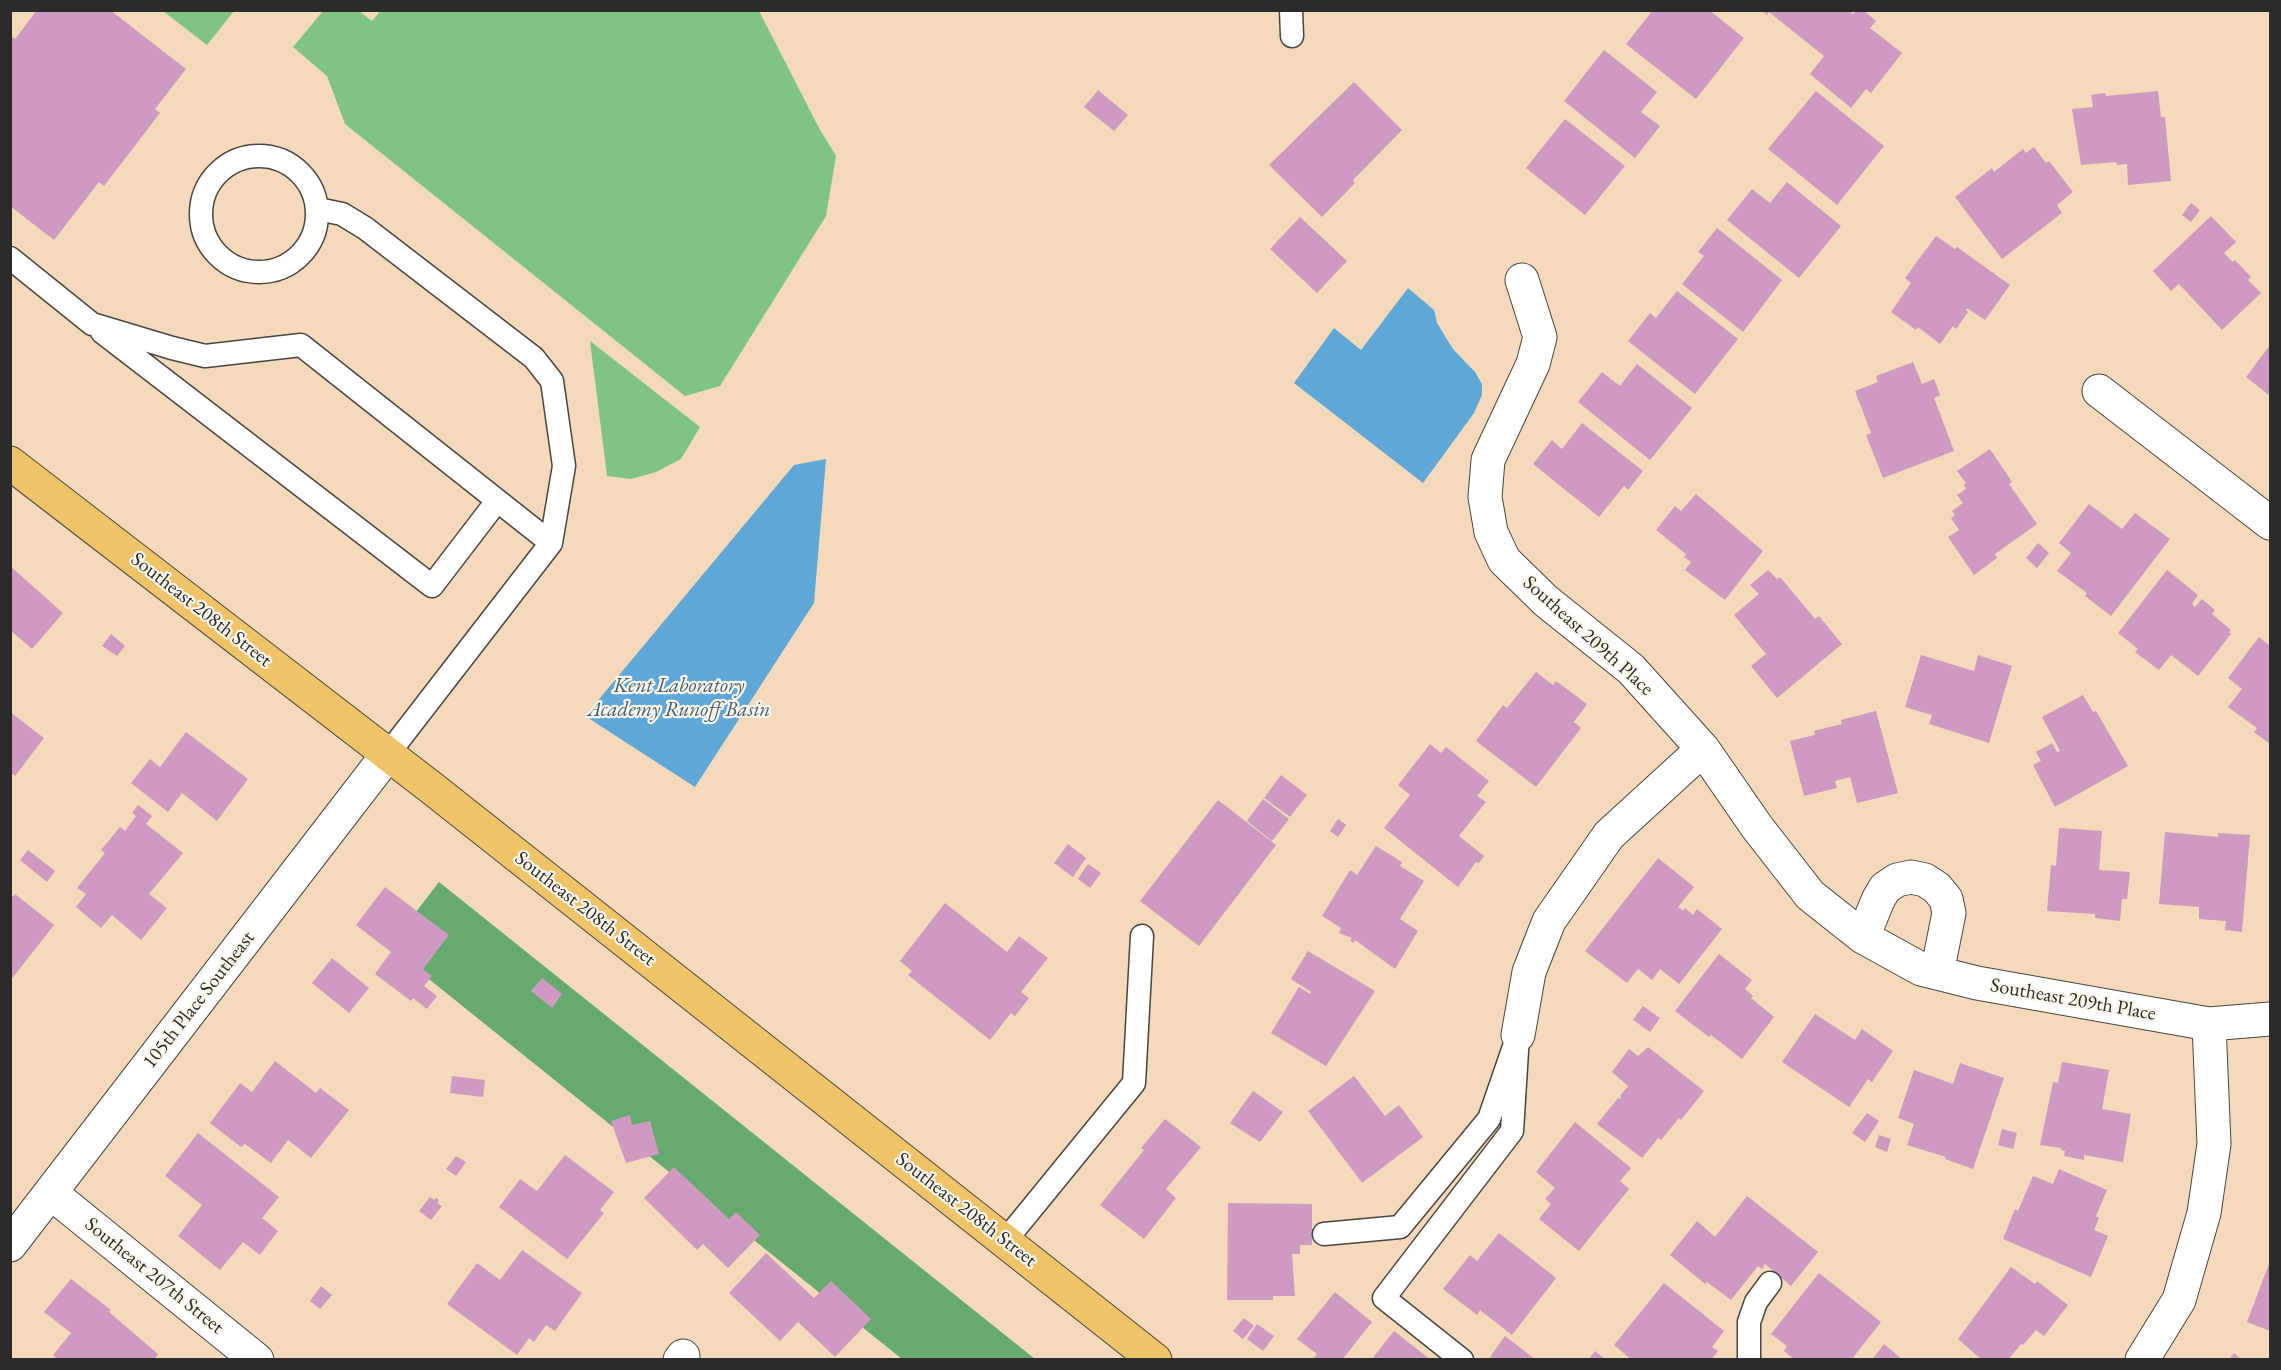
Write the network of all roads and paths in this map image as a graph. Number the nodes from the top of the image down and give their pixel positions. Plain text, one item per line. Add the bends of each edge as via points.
1 (1291, 10) edge
2 (1292, 36) dead end
3 (318, 209) junction
4 (10, 258) edge
5 (1522, 280) dead end
6 (92, 324) junction
7 (2099, 391) dead end
8 (10, 463) edge
9 (496, 501) junction
10 (2271, 523) edge
11 (551, 543) junction
12 (1703, 749) junction
13 (388, 754) junction
14 (1142, 936) dead end
15 (1863, 937) junction
16 (1937, 973) junction
17 (2271, 1019) edge
18 (2209, 1024) junction
19 (1518, 1035) junction
20 (51, 1193) junction
21 (1324, 1234) dead end
22 (1005, 1241) junction
23 (10, 1245) edge
24 (1770, 1283) dead end
25 (257, 1359) edge
26 (1155, 1359) edge
27 (1462, 1359) edge
28 (1749, 1359) edge
29 (2142, 1359) edge

1 - 2 lane
3 - 3 lane via 314,191 304,175 273,157 254,156 220,170 202,201 201,219 205,237 215,253 246,271 264,273 283,268 310,244 317,227
3 - 11 lane via 342,214 365,228 534,358 552,381 564,466
4 - 6 lane
5 - 12 street, Southeast 209th Place via 1540,337 1533,364 1488,460 1485,497 1491,532 1504,560 1546,601 1631,669
6 - 9 lane via 205,356 300,345
6 - 9 lane via 432,586
7 - 10 street
8 - 13 main road, Southeast 208th Street
9 - 11 lane
11 - 13 lane
12 - 15 street, Southeast 209th Place via 1810,895
12 - 19 street via 1609,835 1549,921 1529,972
13 - 20 street, 105th Place Southeast
13 - 22 main road, Southeast 208th Street
14 - 22 lane via 1134,1083
15 - 16 street, Southeast 209th Place via 1921,969
15 - 16 street via 1886,888 1911,877 1925,880 1946,899 1949,913
16 - 18 street, Southeast 209th Place
17 - 18 street, Southeast 209th Place
18 - 29 street via 2214,1144 2204,1213 2179,1300
19 - 21 lane via 1489,1119 1400,1227
19 - 27 lane via 1512,1131 1384,1298
20 - 23 street, 105th Place Southeast
20 - 25 street, Southeast 207th Street
22 - 26 main road, Southeast 208th Street
24 - 28 lane via 1756,1302 1749,1322

